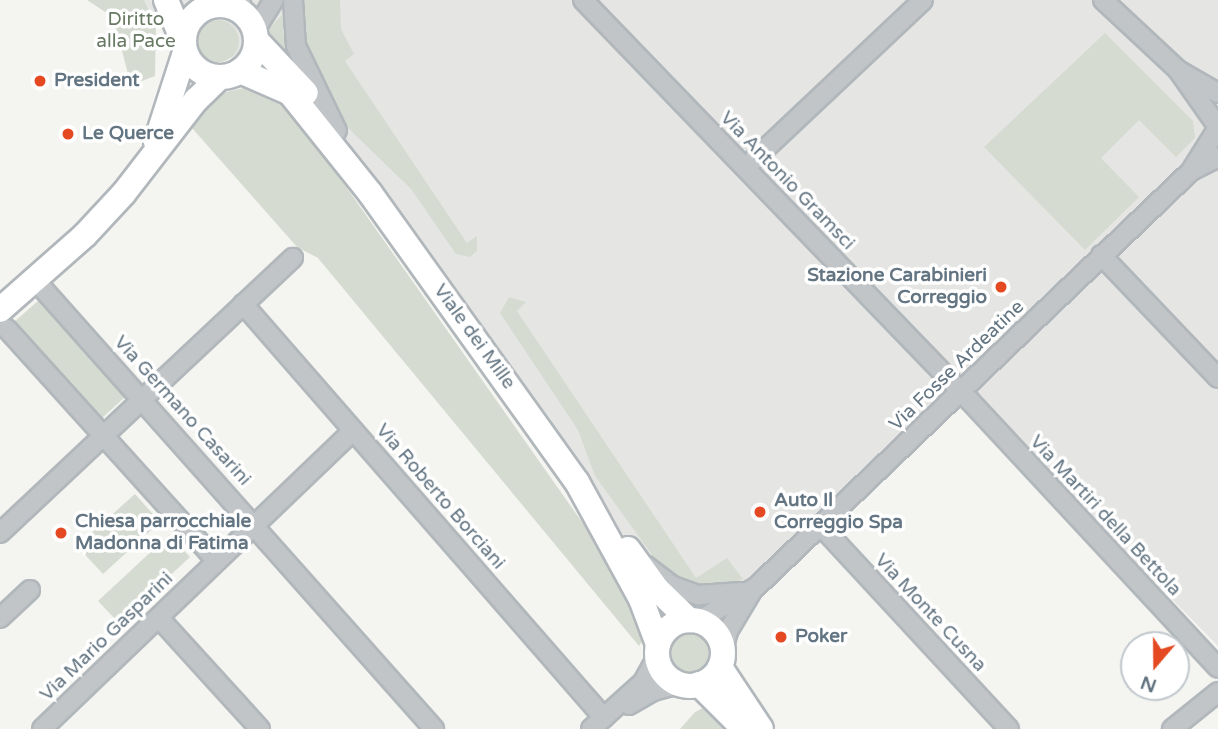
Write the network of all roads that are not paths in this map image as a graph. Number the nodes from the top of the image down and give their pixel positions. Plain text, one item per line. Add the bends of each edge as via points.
1 (166, 0) edge
2 (274, 0) edge
3 (293, 0) edge
4 (583, 0) edge
5 (923, 0) edge
6 (1103, 0) edge
7 (228, 3) edge
8 (256, 35) junction
9 (184, 46) junction
10 (1178, 70) junction
11 (230, 74) junction
12 (1218, 93) edge
13 (1217, 127) edge
14 (337, 131) junction
15 (1218, 157) edge
16 (149, 159) junction
17 (746, 167) junction
18 (1191, 171) junction
19 (370, 193) junction
20 (1101, 255) junction
21 (293, 258) dead end
22 (35, 280) junction
23 (243, 304) junction
24 (3, 320) edge
25 (1218, 378) edge
26 (961, 391) junction
27 (143, 398) junction
28 (354, 431) junction
29 (102, 436) junction
30 (577, 482) junction
31 (254, 524) junction
32 (820, 525) junction
33 (0, 533) edge
34 (634, 558) junction
35 (216, 560) junction
36 (30, 590) dead end
37 (752, 591) junction
38 (0, 618) edge
39 (159, 618) junction
40 (694, 620) junction
41 (658, 651) junction
42 (721, 658) junction
43 (1218, 668) edge
44 (690, 684) junction
45 (1218, 692) edge
46 (598, 724) edge
47 (1180, 727) edge
48 (42, 729) edge
49 (260, 729) edge
50 (434, 729) edge
51 (744, 729) edge
52 (761, 729) edge
53 (1009, 729) edge

1 - 9 main road
2 - 8 street
3 - 14 street, Viale dei Mille via 296,46
4 - 17 street, Via Antonio Gramsci
5 - 17 street
6 - 10 street
7 - 8 main road, Viale dei Mille via 242,12
7 - 9 main road, Viale dei Mille via 210,5 191,19
8 - 11 main road via 249,63
8 - 14 main road, Viale dei Mille
9 - 11 main road, Viale dei Mille via 199,71
9 - 16 main road
10 - 12 street
10 - 13 street
11 - 16 main road via 196,100
11 - 19 main road, Viale dei Mille via 290,93
13 - 18 street, Via Fosse Ardeatine
14 - 19 main road, Viale dei Mille
15 - 18 street, Via Fosse Ardeatine
16 - 22 main road via 85,235
17 - 26 street, Via Antonio Gramsci
18 - 20 street, Via Fosse Ardeatine
19 - 30 main road, Viale dei Mille
20 - 25 street
20 - 26 street, Via Fosse Ardeatine
21 - 23 street
22 - 24 main road
22 - 27 street, Via Germano Casarini
23 - 27 street
23 - 28 street, Via Roberto Borciani
24 - 29 street
26 - 32 street, Via Fosse Ardeatine
26 - 43 street, Via Martiri della Bettola
27 - 29 street
27 - 31 street, Via Germano Casarini
28 - 31 street, Via Mario Gasparini
28 - 46 street, Via Roberto Borciani
29 - 33 street
29 - 35 street
30 - 34 main road, Viale dei Mille
30 - 41 main road, Viale dei Mille via 641,600
31 - 35 street, Via Mario Gasparini
31 - 50 street, Via Germano Casarini
32 - 37 street, Via Fosse Ardeatine
32 - 53 street, Via Monte Cusna
34 - 37 street via 673,586 698,595
34 - 40 main road, Viale dei Mille
35 - 39 street, Via Mario Gasparini
36 - 38 street
37 - 40 street, Via Fosse Ardeatine
37 - 42 street, Via Fosse Ardeatine via 728,631
39 - 48 street, Via Mario Gasparini
39 - 49 street
40 - 41 main road via 670,627
40 - 42 main road, Viale dei Mille via 715,632
41 - 44 main road, Viale dei Mille via 665,674
41 - 46 street via 643,682
42 - 44 main road
42 - 52 main road, Viale dei Mille
44 - 46 street via 653,691
44 - 51 main road, Viale dei Mille
45 - 47 street

